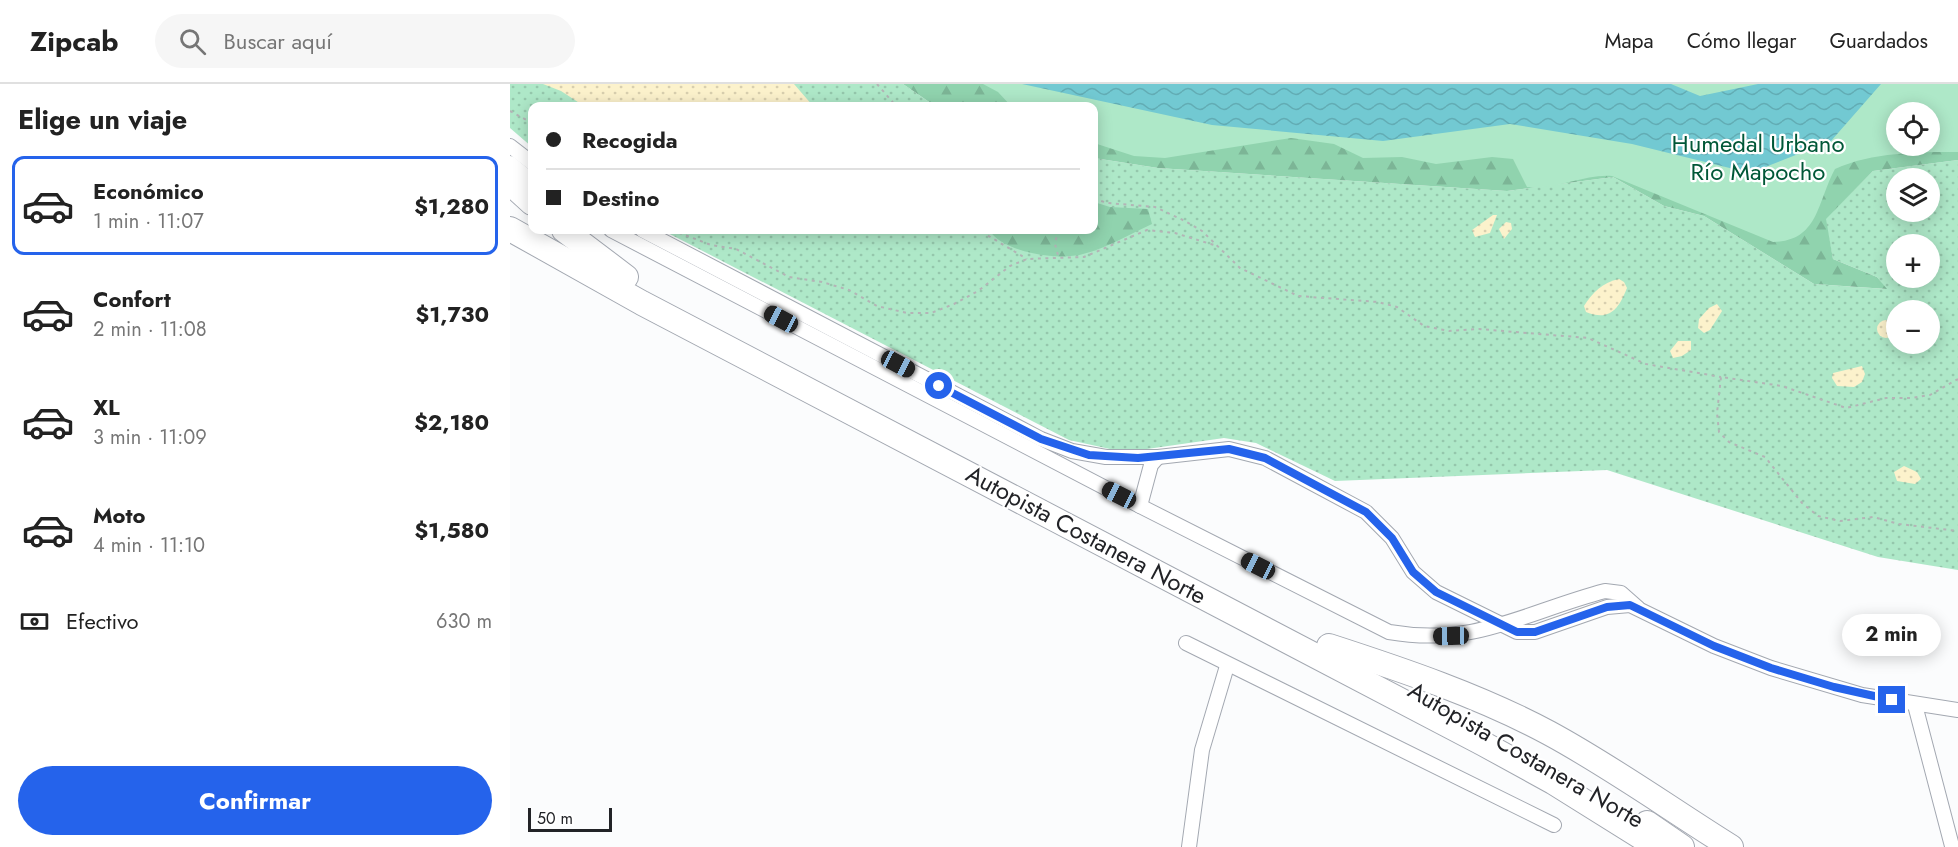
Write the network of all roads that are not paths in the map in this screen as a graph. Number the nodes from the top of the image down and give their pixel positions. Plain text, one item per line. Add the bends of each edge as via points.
1 (510, 146) edge
2 (528, 160) edge
3 (510, 163) edge
4 (528, 178) edge
5 (510, 183) edge
6 (528, 199) edge
7 (510, 213) edge
8 (528, 224) edge
9 (510, 229) edge
10 (546, 234) edge
11 (569, 234) edge
12 (619, 234) edge
13 (650, 234) edge
14 (510, 247) edge
15 (626, 277) junction
16 (687, 325) junction
17 (1158, 457) junction
18 (1140, 506) junction
19 (1500, 625) junction
20 (1186, 643) dead end
21 (1329, 646) junction
22 (1227, 666) junction
23 (1915, 705) junction
24 (1958, 710) edge
25 (1958, 812) edge
26 (1944, 816) junction
27 (1554, 825) dead end
28 (1724, 844) edge
29 (1952, 846) edge
30 (1189, 847) edge
31 (1657, 847) edge
32 (1682, 847) edge

1 - 2 street
3 - 4 street
5 - 6 highway
7 - 8 highway
9 - 16 highway, Autopista Costanera Norte
10 - 15 highway, Autopista Costanera Norte
11 - 15 highway
12 - 18 street
13 - 17 street via 1041,439 1089,455
14 - 16 highway
15 - 21 highway, Autopista Costanera Norte
16 - 31 highway, Autopista Costanera Norte via 1518,762
17 - 18 street via 1151,465
17 - 19 street via 1229,449 1278,465 1366,512 1392,538 1413,572 1429,586
18 - 19 street via 1389,632 1451,636
19 - 23 street via 1530,633 1607,607 1630,605 1714,646 1771,668 1852,692
20 - 22 street
21 - 28 highway via 1466,695 1547,732 1631,781
21 - 32 highway, Autopista Costanera Norte via 1549,763
22 - 27 street
22 - 30 street via 1202,750
23 - 24 street
23 - 26 street
25 - 26 street
26 - 29 street

